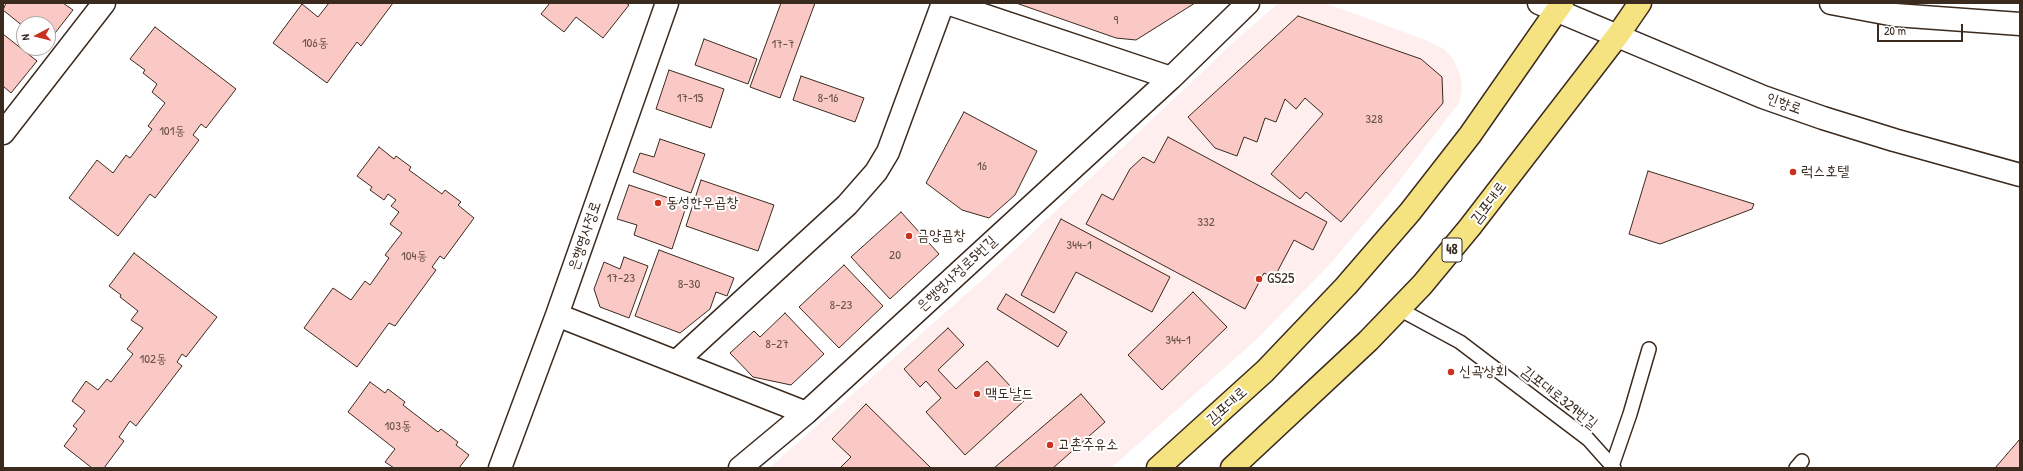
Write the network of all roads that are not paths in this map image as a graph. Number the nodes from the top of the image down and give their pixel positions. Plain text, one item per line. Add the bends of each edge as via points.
1 (104, 3) edge
2 (667, 3) edge
3 (943, 3) edge
4 (947, 3) edge
5 (1248, 3) edge
6 (1640, 3) edge
7 (1831, 3) edge
8 (1552, 6) edge
9 (2020, 24) edge
10 (1618, 35) junction
11 (1171, 78) junction
12 (3, 133) edge
13 (2020, 175) edge
14 (1399, 309) junction
15 (557, 315) junction
16 (1649, 349) dead end
17 (677, 360) junction
18 (806, 413) junction
19 (1613, 467) edge
20 (500, 468) edge
21 (740, 468) edge
22 (1158, 468) edge
23 (1232, 468) edge

1 - 12 street
2 - 15 street, 은행영사정로
3 - 17 street via 888,152 876,172 847,205
4 - 11 street
5 - 11 street, 은행영사정로5번길
6 - 10 main road, 김포대로 / 48
7 - 9 street via 1895,15
8 - 10 street, 인향로
8 - 22 main road, 김포대로 via 1470,135 1410,212 1346,286 1265,371
10 - 13 street, 인향로 via 1763,97 1823,118
10 - 14 main road, 김포대로 / 48 via 1470,227 1422,286
11 - 18 street, 은행영사정로5번길
14 - 19 lane, 김포대로329번길 via 1460,342 1588,439
14 - 23 main road, 김포대로 / 48
15 - 17 street
15 - 20 street, 은행영사정로
16 - 19 lane
17 - 18 street
18 - 21 street, 은행영사정로5번길

